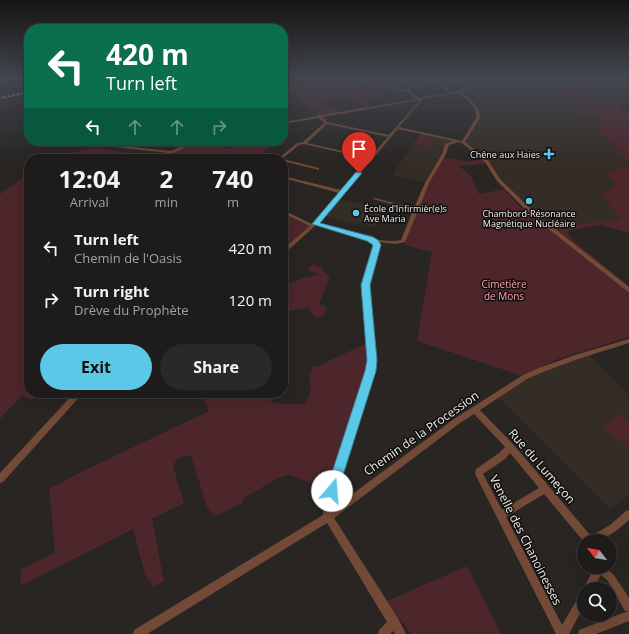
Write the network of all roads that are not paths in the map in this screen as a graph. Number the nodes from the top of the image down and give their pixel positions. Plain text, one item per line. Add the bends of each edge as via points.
1 (370, 107) edge
2 (414, 107) edge
3 (474, 107) edge
4 (319, 115) junction
5 (288, 122) edge
6 (326, 123) junction
7 (397, 128) junction
8 (390, 136) junction
9 (456, 142) junction
10 (463, 142) junction
11 (304, 143) junction
12 (113, 146) dead end
13 (185, 146) edge
14 (171, 152) joint
15 (288, 154) edge
16 (371, 158) junction
17 (288, 162) edge
18 (318, 169) dead end
19 (288, 178) edge
20 (342, 192) junction
21 (375, 199) dead end
22 (417, 210) junction
23 (288, 214) edge
24 (314, 225) junction
25 (370, 239) junction
26 (288, 248) edge
27 (629, 290) edge
28 (629, 341) edge
29 (74, 398) edge
30 (475, 410) junction
31 (510, 447) junction
32 (0, 479) edge
33 (545, 489) junction
34 (629, 514) edge
35 (501, 516) junction
36 (328, 517) junction
37 (584, 534) edge
38 (602, 534) edge
39 (607, 574) edge
40 (629, 607) edge
41 (577, 608) edge
42 (629, 616) edge
43 (394, 622) junction
44 (138, 634) edge
45 (382, 634) edge
46 (402, 634) edge
47 (562, 634) edge
48 (583, 634) edge

1 - 4 street
2 - 7 street
3 - 10 street via 478,118
4 - 5 street
4 - 6 street
6 - 8 street
6 - 11 street
7 - 8 street
7 - 9 street
8 - 16 street
9 - 10 street
9 - 22 street via 447,144 444,154 428,179
10 - 27 street via 487,161 498,180 534,215
11 - 15 street via 298,144
11 - 16 street
12 - 14 street
13 - 14 street
16 - 20 street
17 - 18 street
19 - 20 street
20 - 24 street
21 - 22 street
22 - 25 street via 404,241 399,243
23 - 24 street
24 - 25 street
24 - 26 street
25 - 36 street via 377,245 366,285 372,360 330,497
28 - 30 street, Chemin de la Procession via 542,370
29 - 32 street
30 - 31 street, Rue du Lumeçon
30 - 36 street, Chemin de la Procession via 424,444
31 - 33 street, Rue du Lumeçon
31 - 35 street, Venelle des Chanoinesses via 479,472 482,483
33 - 35 street
33 - 37 street, Rue du Lumeçon
34 - 38 street
35 - 47 street, Venelle des Chanoinesses
36 - 43 street
36 - 44 street, Chemin de la Procession
39 - 40 street
41 - 47 street
42 - 48 street
43 - 45 street
43 - 46 street

